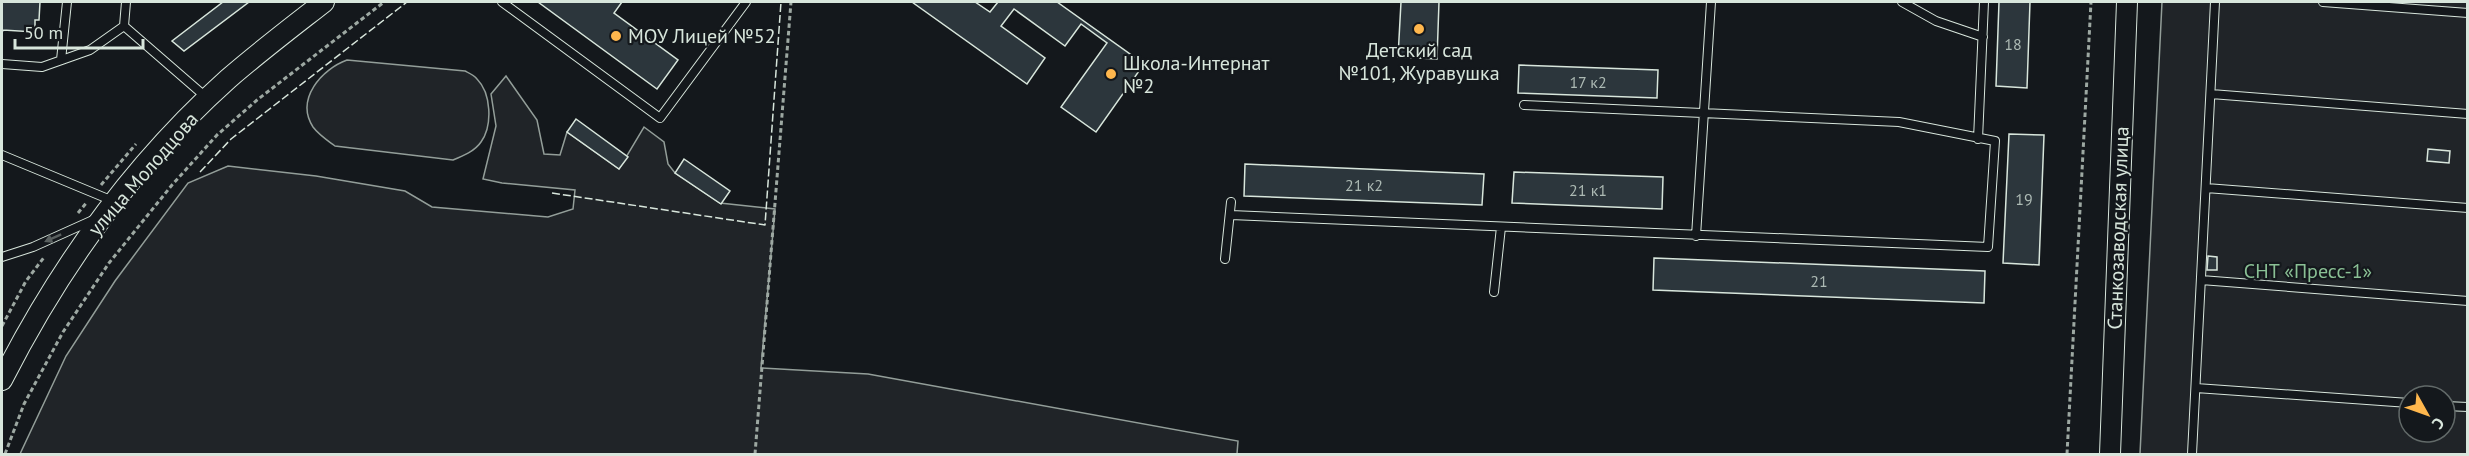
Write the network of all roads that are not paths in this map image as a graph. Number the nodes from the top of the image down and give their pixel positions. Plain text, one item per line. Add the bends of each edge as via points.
1 (67, 2) edge
2 (126, 2) edge
3 (324, 2) edge
4 (502, 2) edge
5 (746, 2) edge
6 (1711, 2) edge
7 (1902, 2) edge
8 (1984, 2) edge
9 (2127, 2) edge
10 (2216, 2) edge
11 (2323, 2) edge
12 (2468, 13) edge
13 (124, 26) junction
14 (1983, 37) junction
15 (61, 60) junction
16 (2, 64) edge
17 (2211, 94) junction
18 (208, 99) junction
19 (1524, 105) dead end
20 (1704, 113) junction
21 (2468, 114) edge
22 (1978, 139) junction
23 (2, 155) edge
24 (2206, 188) junction
25 (1231, 202) dead end
26 (2468, 208) edge
27 (109, 209) junction
28 (1231, 215) junction
29 (1501, 227) junction
30 (1696, 236) junction
31 (2, 257) edge
32 (1225, 260) dead end
33 (2201, 280) junction
34 (1494, 292) dead end
35 (2468, 301) edge
36 (2, 380) edge
37 (2196, 388) junction
38 (2397, 402) edge
39 (2110, 454) edge
40 (2192, 454) edge

1 - 15 lane
2 - 13 lane
3 - 18 street, улица Молодцова
4 - 5 lane via 660,118
6 - 20 lane
7 - 14 lane via 1936,21
8 - 14 lane
9 - 39 street, Станкозаводская улица
10 - 17 lane
11 - 12 lane
13 - 15 lane via 90,50
13 - 18 lane
14 - 22 lane
15 - 16 lane via 42,67
17 - 21 lane
17 - 24 lane
18 - 27 street, улица Молодцова
19 - 20 lane
20 - 22 lane via 1899,122
20 - 30 lane
22 - 30 lane via 1995,141 1988,247
23 - 27 lane
24 - 26 lane
24 - 33 lane
25 - 28 lane
27 -> 31 lane via 33,247
27 - 36 street, улица Молодцова via 60,276
28 - 29 lane
28 - 32 lane
29 - 30 lane
29 - 34 lane
33 - 35 lane
33 - 37 lane
37 - 38 lane
37 - 40 lane

